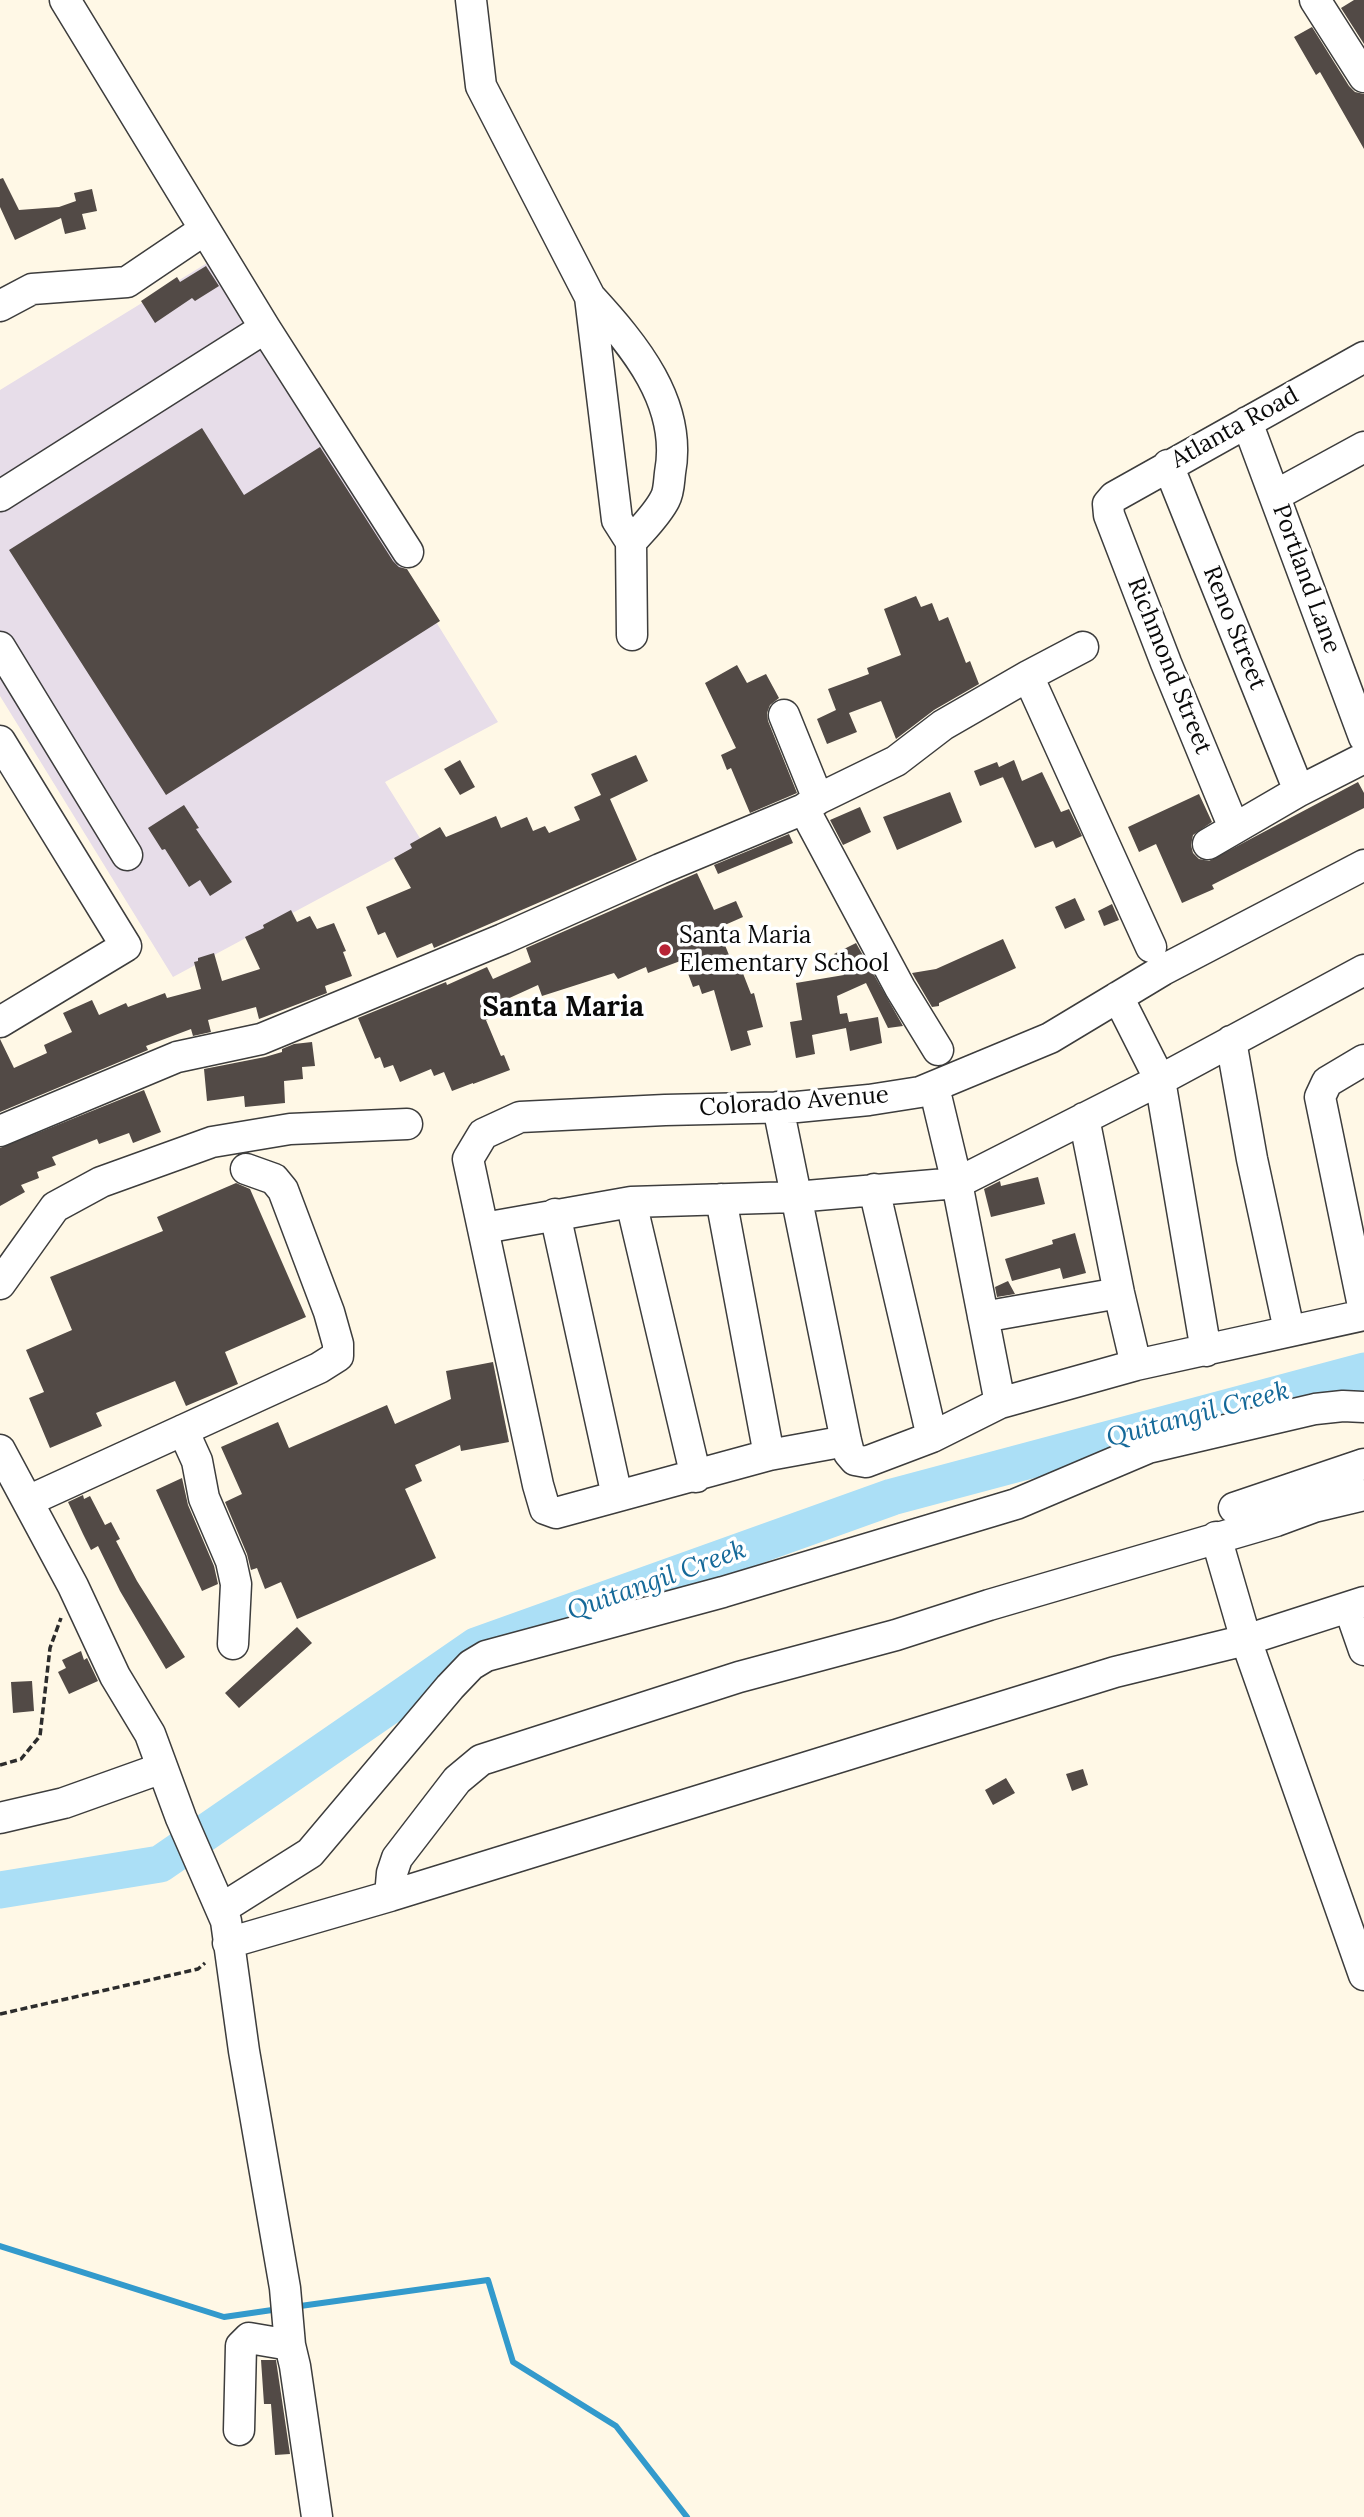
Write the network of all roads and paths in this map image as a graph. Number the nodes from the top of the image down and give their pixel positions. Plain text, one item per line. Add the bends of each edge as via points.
1 (65, 0) edge
2 (471, 0) edge
3 (1315, 0) edge
4 (1364, 77) edge
5 (204, 230) junction
6 (590, 297) junction
7 (0, 306) edge
8 (265, 328) junction
9 (1364, 357) edge
10 (1247, 422) junction
11 (1361, 458) edge
12 (1168, 465) junction
13 (1276, 495) junction
14 (0, 496) edge
15 (1108, 504) joint
16 (631, 542) junction
17 (408, 552) dead end
18 (632, 635) dead end
19 (0, 647) edge
20 (1083, 647) dead end
21 (1028, 676) junction
22 (784, 715) dead end
23 (1364, 737) edge
24 (0, 741) edge
25 (1364, 758) edge
26 (1299, 792) junction
27 (811, 804) junction
28 (1234, 828) junction
29 (1208, 844) dead end
30 (127, 855) dead end
31 (1364, 865) edge
32 (1151, 947) dead end
33 (1364, 970) edge
34 (1118, 997) junction
35 (0, 1022) edge
36 (1231, 1041) junction
37 (938, 1050) dead end
38 (1364, 1060) edge
39 (1160, 1080) junction
40 (934, 1087) junction
41 (778, 1107) junction
42 (1084, 1118) junction
43 (407, 1124) dead end
44 (0, 1131) edge
45 (246, 1169) dead end
46 (957, 1183) junction
47 (874, 1189) junction
48 (795, 1197) junction
49 (721, 1199) junction
50 (631, 1202) junction
51 (555, 1214) junction
52 (484, 1228) junction
53 (0, 1284) edge
54 (1119, 1293) junction
55 (1364, 1313) edge
56 (983, 1317) junction
57 (1289, 1330) junction
58 (1206, 1351) junction
59 (1136, 1365) junction
60 (1000, 1403) junction
61 (1364, 1407) edge
62 (183, 1430) junction
63 (932, 1437) junction
64 (846, 1441) junction
65 (0, 1450) edge
66 (769, 1455) junction
67 (1364, 1464) edge
68 (696, 1477) junction
69 (15, 1492) edge
70 (1364, 1495) edge
71 (617, 1496) junction
72 (1234, 1508) dead end
73 (1216, 1537) junction
74 (73, 1586) junction
75 (1357, 1605) edge
76 (1246, 1640) junction
77 (233, 1644) dead end
78 (1364, 1650) edge
79 (0, 1765) edge
80 (162, 1768) junction
81 (0, 1818) edge
82 (390, 1896) junction
83 (221, 1909) junction
84 (228, 1943) junction
85 (1364, 1975) edge
86 (0, 2014) edge
87 (290, 2333) junction
88 (239, 2430) dead end
89 (317, 2517) edge

1 - 5 street
2 - 6 street via 481,86
3 - 4 street
5 - 7 street via 127,282 32,289
5 - 8 street
6 - 16 street via 617,520
6 - 16 street via 620,329 654,380 671,431 673,456 666,498
8 - 14 street
8 - 17 street
9 - 10 street, Atlanta Road
10 - 12 street, Atlanta Road
10 - 13 street, Portland Lane
11 - 13 street
12 - 15 street, Atlanta Road
12 - 26 street, Reno Street
13 - 23 street, Portland Lane
15 - 28 street, Richmond Street via 1166,663
16 - 18 street
19 - 30 street
20 - 21 street
21 - 27 street via 943,725 896,761
21 - 32 street
22 - 27 street
24 - 35 street via 126,946
25 - 26 street
26 - 28 street
27 - 37 street via 900,988
27 - 44 street via 261,1039 177,1058
28 - 29 street
31 - 34 street, Colorado Avenue
33 - 36 street
34 - 39 street
34 - 40 street, Colorado Avenue via 1050,1038
36 - 39 street
36 - 57 street
38 - 55 street via 1327,1082 1320,1097
39 - 42 street
39 - 58 street
40 - 41 street, Colorado Avenue via 869,1100
40 - 46 street
41 - 48 street
41 - 52 street, Colorado Avenue via 520,1117 483,1134 468,1159
42 - 46 street
42 - 54 street
43 - 53 street via 290,1129 212,1142 101,1182 55,1207
45 - 62 street via 274,1179 283,1190 329,1312 338,1356
46 - 47 street
46 - 56 street
47 - 48 street
47 - 63 street
48 - 49 street
48 - 64 street
49 - 50 street
49 - 66 street
50 - 51 street
50 - 68 street
51 - 52 street
51 - 71 street
52 - 71 street, Colorado Avenue via 545,1509 556,1513
54 - 56 street
54 - 59 street
55 - 57 street
56 - 60 street
57 - 58 street
58 - 59 street
59 - 60 street
60 - 63 street
61 - 83 street via 1315,1409 1148,1448 1016,1504 723,1592 486,1656 450,1687 310,1853
62 - 69 street
62 - 77 street via 231,1561 236,1584
63 - 64 street via 866,1462 855,1460
64 - 66 street
65 - 69 street
66 - 68 street
67 - 72 street
68 - 71 street
69 - 74 street
70 - 73 street
73 - 76 street
73 - 82 street via 896,1635 699,1689 481,1760 457,1780 397,1858
74 - 79 path via 50,1648 40,1737 20,1759
74 - 80 street via 115,1676 150,1734
75 - 76 street
75 - 78 street
76 - 82 street via 1115,1672
76 - 85 street
80 - 81 street via 64,1803
80 - 83 street
82 - 84 street
83 - 84 street
84 - 86 path via 198,1969
84 - 87 street
87 - 88 street via 249,2338 242,2346
87 - 89 street

